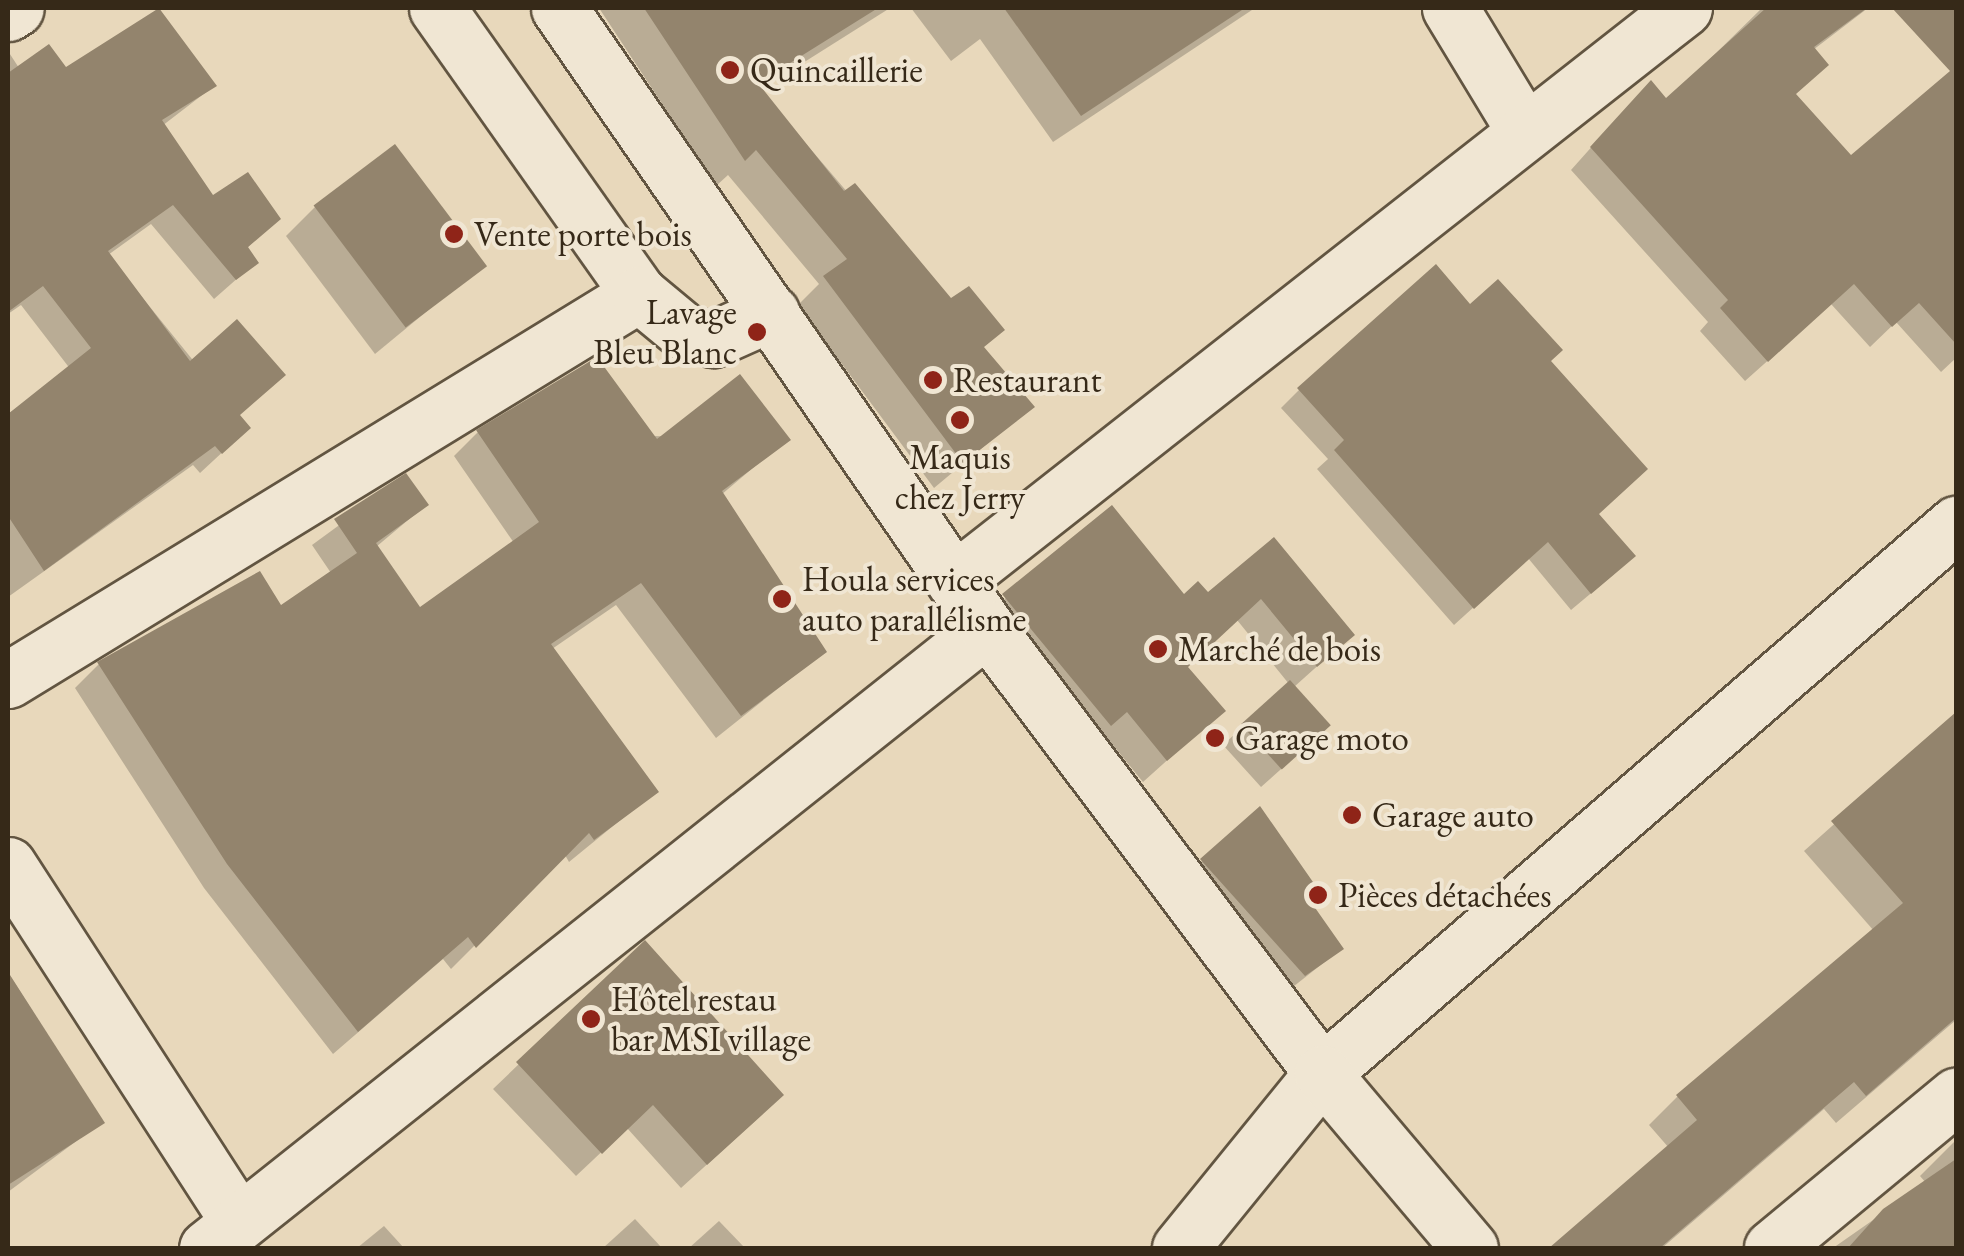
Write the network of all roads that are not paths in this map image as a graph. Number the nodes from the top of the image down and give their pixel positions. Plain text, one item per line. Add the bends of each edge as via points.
1 (16, 8) edge
2 (437, 8) edge
3 (559, 8) edge
4 (1450, 8) edge
5 (1684, 8) edge
6 (8, 13) edge
7 (1524, 130) junction
8 (639, 294) junction
9 (771, 313) junction
10 (1956, 524) edge
11 (954, 581) junction
12 (987, 628) junction
13 (8, 680) edge
14 (8, 865) edge
15 (1322, 1073) junction
16 (1956, 1096) edge
17 (222, 1235) edge
18 (1180, 1248) edge
19 (1470, 1248) edge
20 (1772, 1248) edge

1 - 6 street
2 - 8 street
3 - 9 street
4 - 7 street
5 - 7 street
7 - 11 street
8 - 9 street via 686,333 713,339
8 - 13 street
9 - 11 street
10 - 15 street
11 - 12 street
12 - 15 street
12 - 17 street
14 - 17 street
15 - 18 street
15 - 19 street
16 - 20 street

